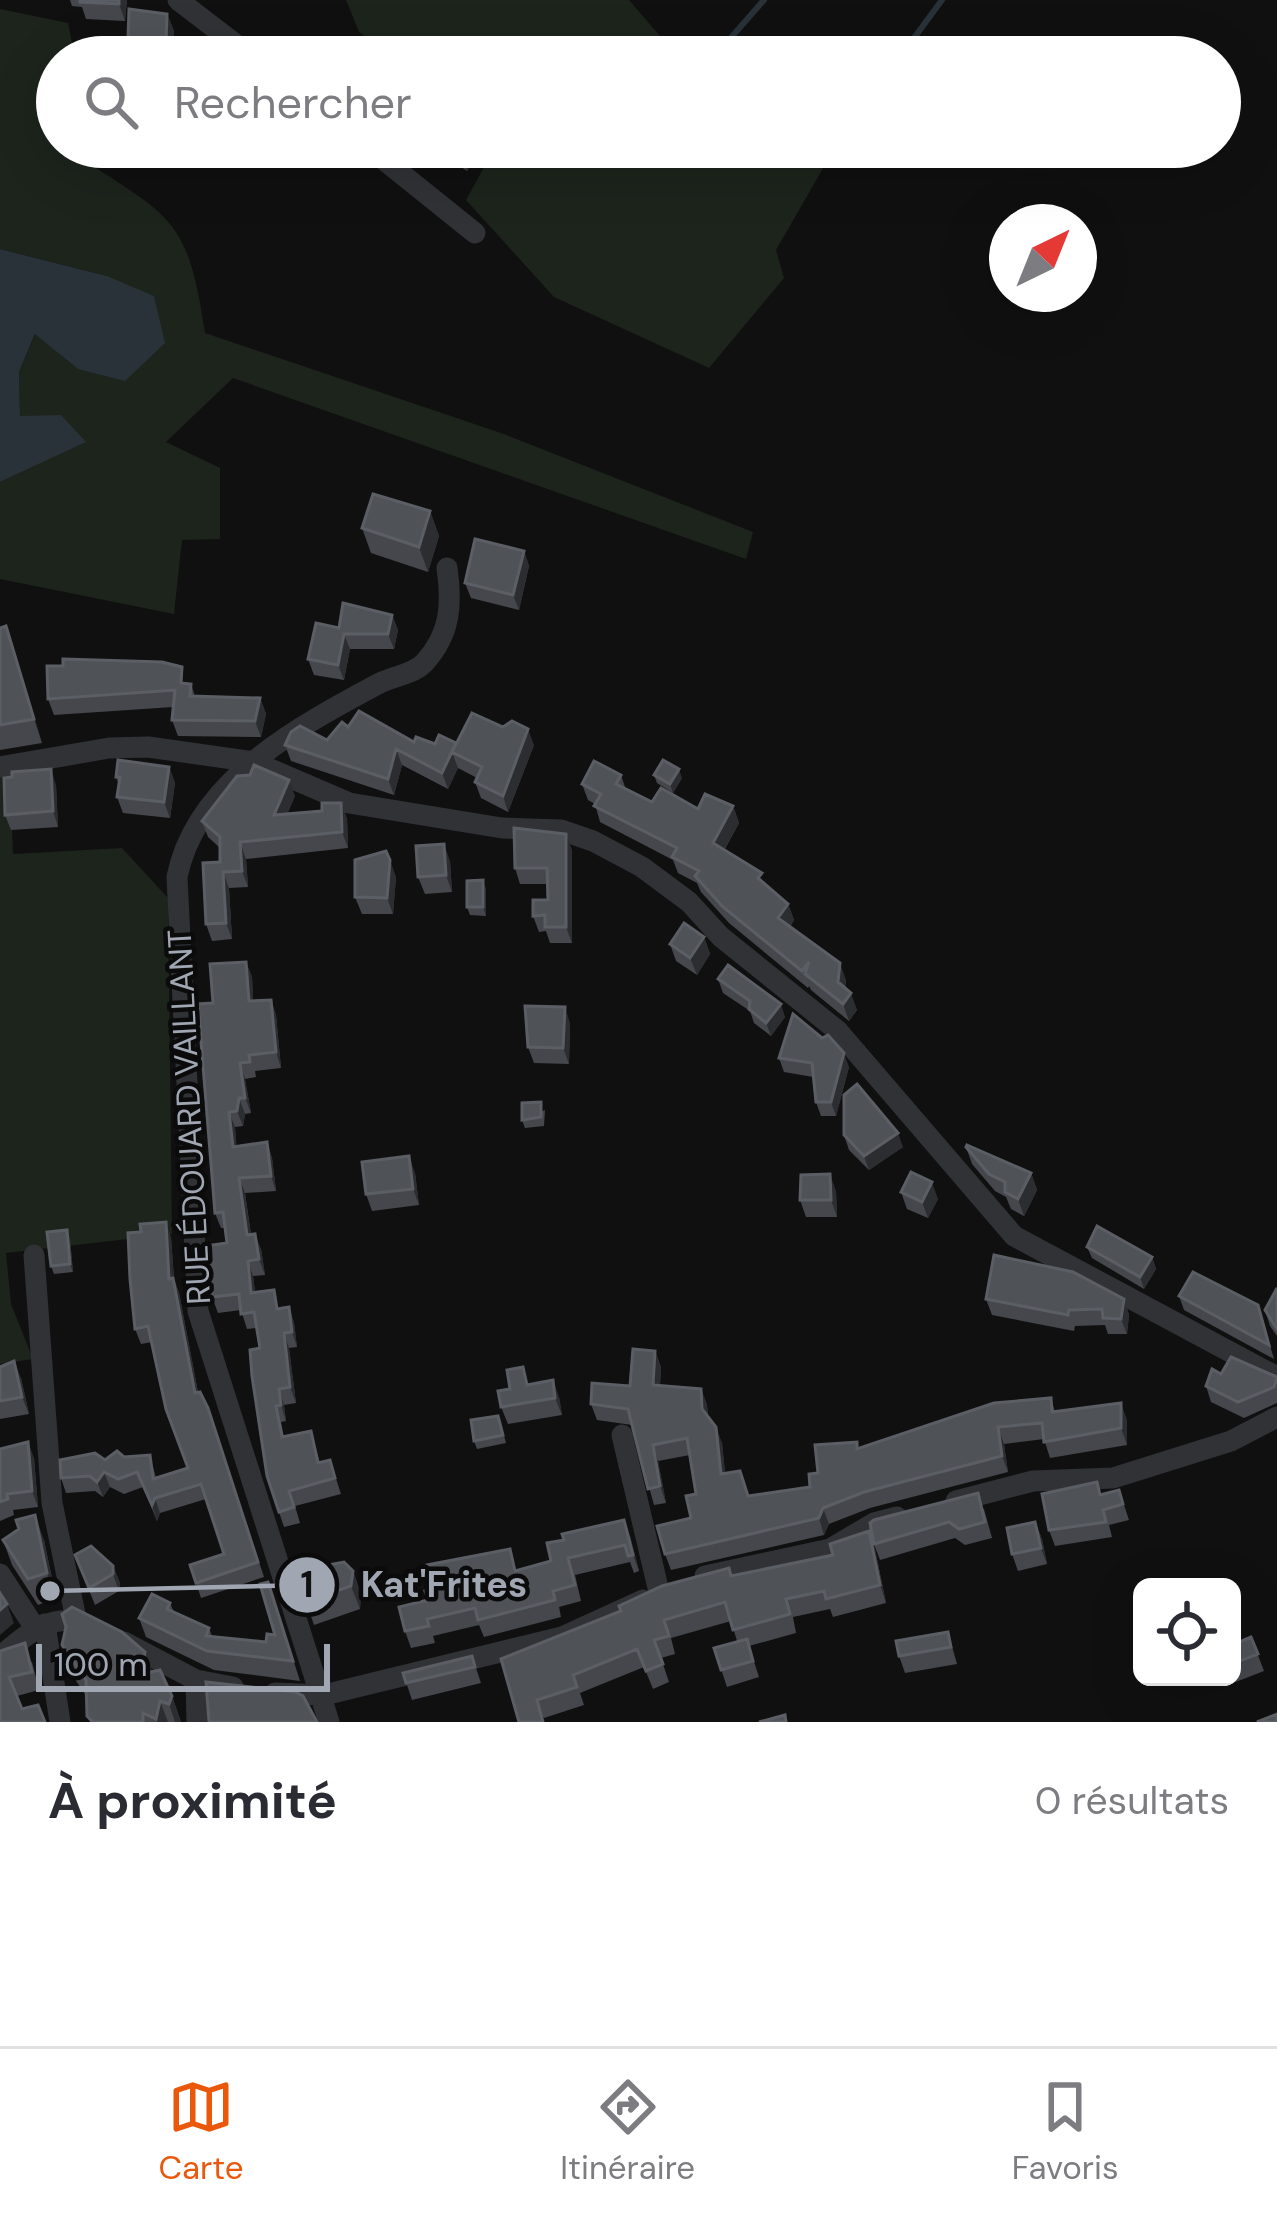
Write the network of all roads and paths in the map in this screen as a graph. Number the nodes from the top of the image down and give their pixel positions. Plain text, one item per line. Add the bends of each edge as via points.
1 (178, 0) edge
2 (225, 36) edge
3 (394, 168) edge
4 (475, 232) dead end
5 (447, 568) dead end
6 (254, 762) junction
7 (0, 767) edge
8 (34, 1255) dead end
9 (1277, 1377) edge
10 (1277, 1417) edge
11 (622, 1435) dead end
12 (943, 1505) edge
13 (920, 1511) edge
14 (0, 1574) edge
15 (659, 1592) junction
16 (76, 1619) junction
17 (40, 1626) junction
18 (0, 1657) edge
19 (196, 1680) junction
20 (323, 1695) junction
21 (60, 1722) edge
22 (197, 1722) edge
23 (329, 1722) edge

1 - 2 street
3 - 4 street
5 - 6 street, RUE ÉDOUARD VAILLANT via 453,605 442,640 421,667 323,714
6 - 7 street via 148,747
6 - 9 street via 349,803 561,830 642,867 838,1031 1014,1236
6 - 20 street, RUE ÉDOUARD VAILLANT via 184,842 177,877 190,1237 211,1364
8 - 16 street via 52,1503
10 - 12 street via 1231,1441 1113,1478 1034,1480
11 - 15 street
13 - 15 street via 874,1523 830,1550
14 - 17 street
15 - 20 street via 562,1637
16 - 17 street
16 - 19 street
17 - 18 street
17 - 21 street
19 - 20 street
19 - 22 street
20 - 23 street, RUE ÉDOUARD VAILLANT

